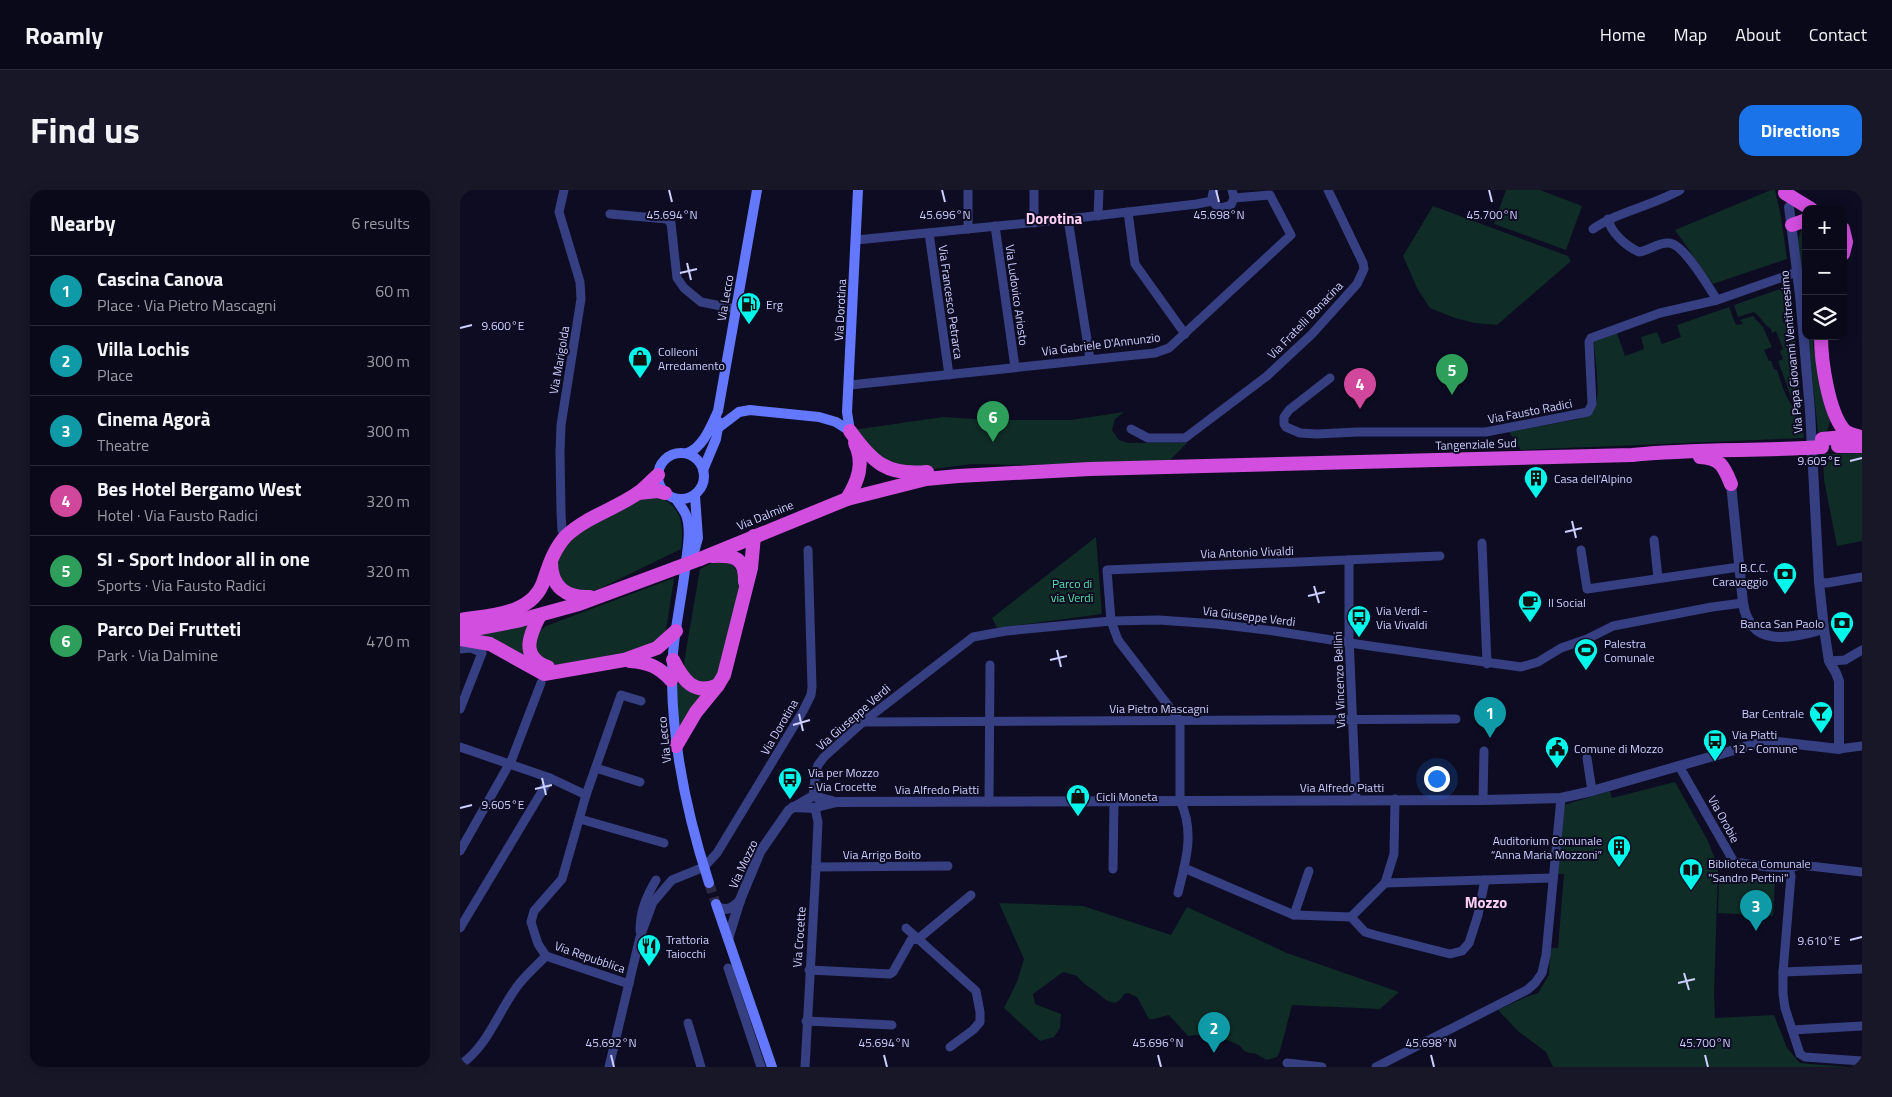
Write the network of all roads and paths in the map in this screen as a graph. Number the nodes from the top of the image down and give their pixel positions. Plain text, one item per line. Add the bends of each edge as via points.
1 (564, 190) edge
2 (757, 190) edge
3 (858, 190) edge
4 (968, 190) edge
5 (1034, 190) edge
6 (1099, 190) edge
7 (1214, 190) edge
8 (1328, 190) edge
9 (1680, 190) edge
10 (1785, 191) edge
11 (1234, 192) edge
12 (1212, 201) junction
13 (1789, 207) junction
14 (1802, 207) edge
15 (1802, 210) edge
16 (1128, 212) junction
17 (610, 214) dead end
18 (1098, 216) junction
19 (1802, 217) edge
20 (1068, 219) junction
21 (1608, 219) junction
22 (1034, 223) junction
23 (1792, 225) junction
24 (995, 226) junction
25 (968, 229) junction
26 (1593, 229) dead end
27 (929, 233) junction
28 (856, 240) junction
29 (1797, 272) junction
30 (1717, 300) junction
31 (736, 309) junction
32 (1185, 334) junction
33 (1821, 340) edge
34 (1090, 359) junction
35 (1014, 367) junction
36 (949, 375) junction
37 (1330, 378) dead end
38 (850, 385) junction
39 (1833, 407) junction
40 (718, 411) junction
41 (718, 428) junction
42 (1132, 429) dead end
43 (850, 431) junction
44 (1861, 439) edge
45 (1824, 441) junction
46 (1804, 445) junction
47 (1697, 450) junction
48 (1744, 451) junction
49 (687, 454) junction
50 (1632, 455) junction
51 (703, 470) junction
52 (1090, 470) junction
53 (658, 475) junction
54 (1731, 484) junction
55 (638, 493) junction
56 (671, 496) junction
57 (695, 496) junction
58 (847, 499) junction
59 (754, 536) junction
60 (565, 537) junction
61 (1654, 540) dead end
62 (1482, 543) dead end
63 (808, 550) dead end
64 (1581, 550) dead end
65 (1440, 556) dead end
66 (551, 558) junction
67 (703, 558) junction
68 (1349, 560) junction
69 (1739, 567) junction
70 (1862, 577) edge
71 (1658, 578) junction
72 (1819, 582) junction
73 (683, 591) junction
74 (565, 592) junction
75 (538, 594) junction
76 (744, 596) junction
77 (601, 597) junction
78 (1743, 603) junction
79 (540, 615) junction
80 (460, 620) edge
81 (1111, 621) junction
82 (1824, 629) junction
83 (676, 631) junction
84 (460, 632) edge
85 (460, 639) edge
86 (1349, 643) junction
87 (460, 649) edge
88 (1862, 650) edge
89 (624, 660) junction
90 (673, 660) junction
91 (1829, 661) junction
92 (1487, 664) junction
93 (990, 665) dead end
94 (563, 670) junction
95 (672, 680) junction
96 (541, 684) dead end
97 (718, 685) junction
98 (641, 701) dead end
99 (460, 709) edge
100 (1456, 719) dead end
101 (1353, 720) junction
102 (1180, 721) junction
103 (863, 722) junction
104 (990, 722) junction
105 (676, 746) junction
106 (1862, 746) edge
107 (460, 747) edge
108 (1839, 749) junction
109 (1484, 751) dead end
110 (1586, 758) dead end
111 (509, 765) junction
112 (1679, 766) junction
113 (596, 768) junction
114 (550, 778) junction
115 (640, 782) dead end
116 (1592, 791) junction
117 (586, 795) junction
118 (1560, 798) junction
119 (1395, 799) junction
120 (1180, 800) junction
121 (1356, 800) junction
122 (1483, 800) junction
123 (1114, 801) junction
124 (815, 802) junction
125 (990, 802) junction
126 (580, 819) junction
127 (664, 843) dead end
128 (460, 850) edge
129 (948, 866) dead end
130 (704, 867) junction
131 (816, 867) junction
132 (1184, 868) junction
133 (1789, 868) junction
134 (1114, 869) dead end
135 (1309, 871) dead end
136 (1862, 872) edge
137 (1553, 878) junction
138 (656, 880) dead end
139 (1485, 880) junction
140 (709, 883) tunnel mouth
141 (1385, 883) junction
142 (1178, 892) dead end
143 (971, 895) dead end
144 (740, 900) junction
145 (717, 906) joint
146 (1294, 915) junction
147 (1351, 917) junction
148 (460, 928) edge
149 (906, 928) dead end
150 (640, 937) junction
151 (728, 939) junction
152 (918, 939) junction
153 (546, 956) junction
154 (728, 968) dead end
155 (1862, 969) edge
156 (809, 970) junction
157 (1783, 972) junction
158 (629, 984) junction
159 (806, 1021) junction
160 (688, 1023) dead end
161 (892, 1025) dead end
162 (1862, 1026) edge
163 (1792, 1030) junction
164 (950, 1047) dead end
165 (1862, 1061) edge
166 (1287, 1063) dead end
167 (460, 1065) edge
168 (609, 1067) edge
169 (701, 1067) edge
170 (761, 1067) edge
171 (772, 1067) edge
172 (805, 1067) edge
173 (1322, 1067) edge
174 (1376, 1067) edge

1 - 60 street, Via Marigolda via 559,212 580,282 581,299 561,425 561,512
2 - 31 main road, Via Lecco
3 - 28 main road, Via Dorotina
4 - 25 street
5 - 22 street
6 - 18 street
7 - 12 street
8 - 42 street, Via Fratelli Bonacina via 1363,263 1358,284 1267,376 1185,438 1148,438
9 - 21 street via 1652,204
10 - 13 street, Via Papa Giovanni Ventitreesimo
10 - 14 highway
11 - 12 street via 1226,208 1216,206
11 - 32 street, Via Gabriele D'Annunzio via 1270,195 1291,235
12 - 16 street
13 - 15 highway
13 - 23 street, Via Papa Giovanni Ventitreesimo
16 - 18 street
16 - 32 street via 1135,264
17 - 31 street via 667,219 671,223 677,278 684,288 701,302
18 - 20 street
19 - 23 highway
20 - 22 street
20 - 34 street
21 - 26 street
21 - 30 street via 1618,237 1638,252 1663,243 1680,248
22 - 24 street
23 - 29 street, Via Papa Giovanni Ventitreesimo
24 - 25 street
24 - 35 street, Via Ludovico Ariosto
25 - 27 street
27 - 28 street
27 - 36 street, Via Francesco Petrarca
28 - 38 main road, Via Dorotina
29 - 30 street, Via Fausto Radici
29 - 72 street, Via Papa Giovanni Ventitreesimo via 1810,411
30 - 37 street, Via Fausto Radici via 1660,314 1591,338 1592,404 1588,412 1486,432 1317,434 1300,433 1286,427 1284,417 1288,410
31 - 40 main road, Via Lecco
32 - 34 street, Via Gabriele D'Annunzio via 1162,352
33 - 39 highway via 1823,370
34 - 35 street, Via Gabriele D'Annunzio
35 - 36 street, Via Gabriele D'Annunzio
36 - 38 street, Via Gabriele D'Annunzio
38 - 43 main road, Via Dorotina
39 - 44 highway via 1844,430
39 - 45 highway via 1834,425
40 - 41 main road, Via Lecco
40 - 49 main road, Via Lecco via 706,436
41 - 43 main road via 739,412 750,410 819,417
41 - 51 main road, Via Lecco
43 - 52 highway via 880,466 909,473 981,467
43 - 58 highway via 858,448 861,468
44 - 45 highway, Tangenziale Sud
45 - 46 highway, Tangenziale Sud, bridge
46 - 47 highway via 1752,444
46 - 48 highway, Tangenziale Sud
47 - 48 highway, Tangenziale Sud
47 - 50 highway, Tangenziale Sud
48 - 54 highway via 1733,467
49 - 51 main road via 695,458
49 - 53 main road via 667,458 662,462
50 - 52 highway, Tangenziale Sud
50 - 54 highway via 1713,458 1722,465
51 - 57 main road via 703,484
52 - 58 highway, Via Dalmine via 934,478
53 - 55 highway
53 - 56 main road via 660,485
54 - 69 street
55 - 56 highway via 658,491
55 - 60 highway
56 - 57 main road via 686,499
56 - 73 main road, Via Lecco via 686,516 688,541
57 - 73 main road, Via Lecco via 698,538
58 - 59 highway, Via Dalmine
59 - 67 highway, Via Dalmine
59 - 76 highway
60 - 66 highway
61 - 71 street
62 - 92 street
63 - 130 street, Via Dorotina via 811,695 717,853
64 - 71 street via 1587,589
65 - 68 street, Via Antonio Vivaldi
66 - 74 highway via 554,578
66 - 75 highway
67 - 76 highway via 729,556 738,560 744,568
67 - 77 highway, Via Dalmine, bridge
68 - 81 street, Via Antonio Vivaldi via 1107,570
68 - 86 street, Via Vincenzo Bellini
69 - 71 street
69 - 78 street
70 - 72 street
72 - 82 street, Via Papa Giovanni Ventitreesimo
73 - 83 main road, Via Lecco
74 - 75 highway
74 - 77 highway via 576,597
75 - 80 highway via 529,603 516,608
76 - 97 highway via 724,675
77 - 79 highway, Via Dalmine
78 - 82 street via 1752,627 1764,636
78 - 92 street, Via Giuseppe Verdi via 1613,626 1561,648 1527,667
79 - 84 highway, Via Dalmine
79 - 94 highway via 530,636 532,655 541,665
81 - 86 street, Via Giuseppe Verdi via 1216,624
81 - 102 street via 1118,640
81 - 103 street, Via Giuseppe Verdi via 1006,630 973,637
82 - 91 street, Via Papa Giovanni Ventitreesimo
83 - 89 highway via 657,648
83 - 90 main road, Via Lecco
85 - 94 highway via 490,644 544,674
86 - 92 street, Via Giuseppe Verdi
86 - 101 street, Via Vincenzo Bellini
87 - 99 street via 470,648 482,653
88 - 91 street via 1845,660
89 - 94 highway
89 - 95 highway via 649,663
90 - 95 main road, Via Lecco
90 - 97 highway via 680,675 690,685 705,689
91 - 108 street, Via Papa Giovanni Ventitreesimo via 1839,681
93 - 104 street
95 - 105 main road, Via Lecco
96 - 111 street
97 - 105 highway via 696,712
98 - 113 street, Via Repubblica via 621,695
100 - 101 street, Via Pietro Mascagni
101 - 102 street, Via Pietro Mascagni
101 - 121 street, Via Vincenzo Bellini
102 - 104 street, Via Pietro Mascagni
102 - 120 street
103 - 104 street, Via Pietro Mascagni
103 - 124 street, Via Giuseppe Verdi via 818,765
104 - 125 street
105 - 130 main road, Via Lecco
106 - 108 street
107 - 111 street
108 - 112 street, Via Alfredo Piatti via 1770,741
109 - 122 street
110 - 116 street
111 - 114 street
111 - 128 street
112 - 116 street, Via Alfredo Piatti
112 - 133 street, Via Orobie via 1732,860 1740,864
113 - 115 street
113 - 117 street, Via Repubblica
114 - 117 street
114 - 148 street
116 - 118 street, Via Alfredo Piatti
117 - 126 street, Via Repubblica
118 - 122 street, Via Alfredo Piatti
118 - 137 street
119 - 121 street, Via Alfredo Piatti
119 - 122 street, Via Alfredo Piatti
119 - 141 street via 1394,854
120 - 121 street, Via Alfredo Piatti
120 - 123 street, Via Alfredo Piatti
120 - 132 street via 1190,838
123 - 125 street, Via Alfredo Piatti
123 - 134 street
124 - 125 street, Via Alfredo Piatti
124 - 131 street, Via Crocette via 818,822
124 - 144 street, Via Mozzo via 793,807 782,820 760,852
126 - 127 street
126 - 153 street, Via Repubblica via 562,879 534,911 531,922
129 - 131 street, Via Arrigo Boito
130 - 140 main road, Via Lecco
130 - 150 street via 672,880 662,890 653,902
131 - 156 street, Via Crocette
132 - 142 street
132 - 146 street
133 - 136 street via 1801,865
133 - 157 street
135 - 146 street
137 - 139 street
137 - 174 street via 1546,955 1542,974 1535,983
138 - 150 street via 642,907
139 - 141 street
139 - 147 street via 1478,915 1469,942 1462,951 1450,954 1365,932
141 - 147 street
143 - 152 street
144 - 145 street via 731,908
144 - 151 street, Via Mozzo
145 - 151 main road
146 - 147 street
149 - 152 street
150 - 158 street
151 - 171 main road
152 - 156 street via 911,940 890,974
152 - 164 street via 976,991 980,1022
153 - 158 street, Via Repubblica
153 - 167 street via 519,984 480,1047
154 - 170 street
155 - 157 street
156 - 159 street, Via Crocette
157 - 163 street via 1785,1008
158 - 168 street
159 - 161 street
159 - 172 street, Via Crocette
160 - 169 street
162 - 163 street
163 - 165 street via 1800,1054 1805,1057
166 - 173 street

